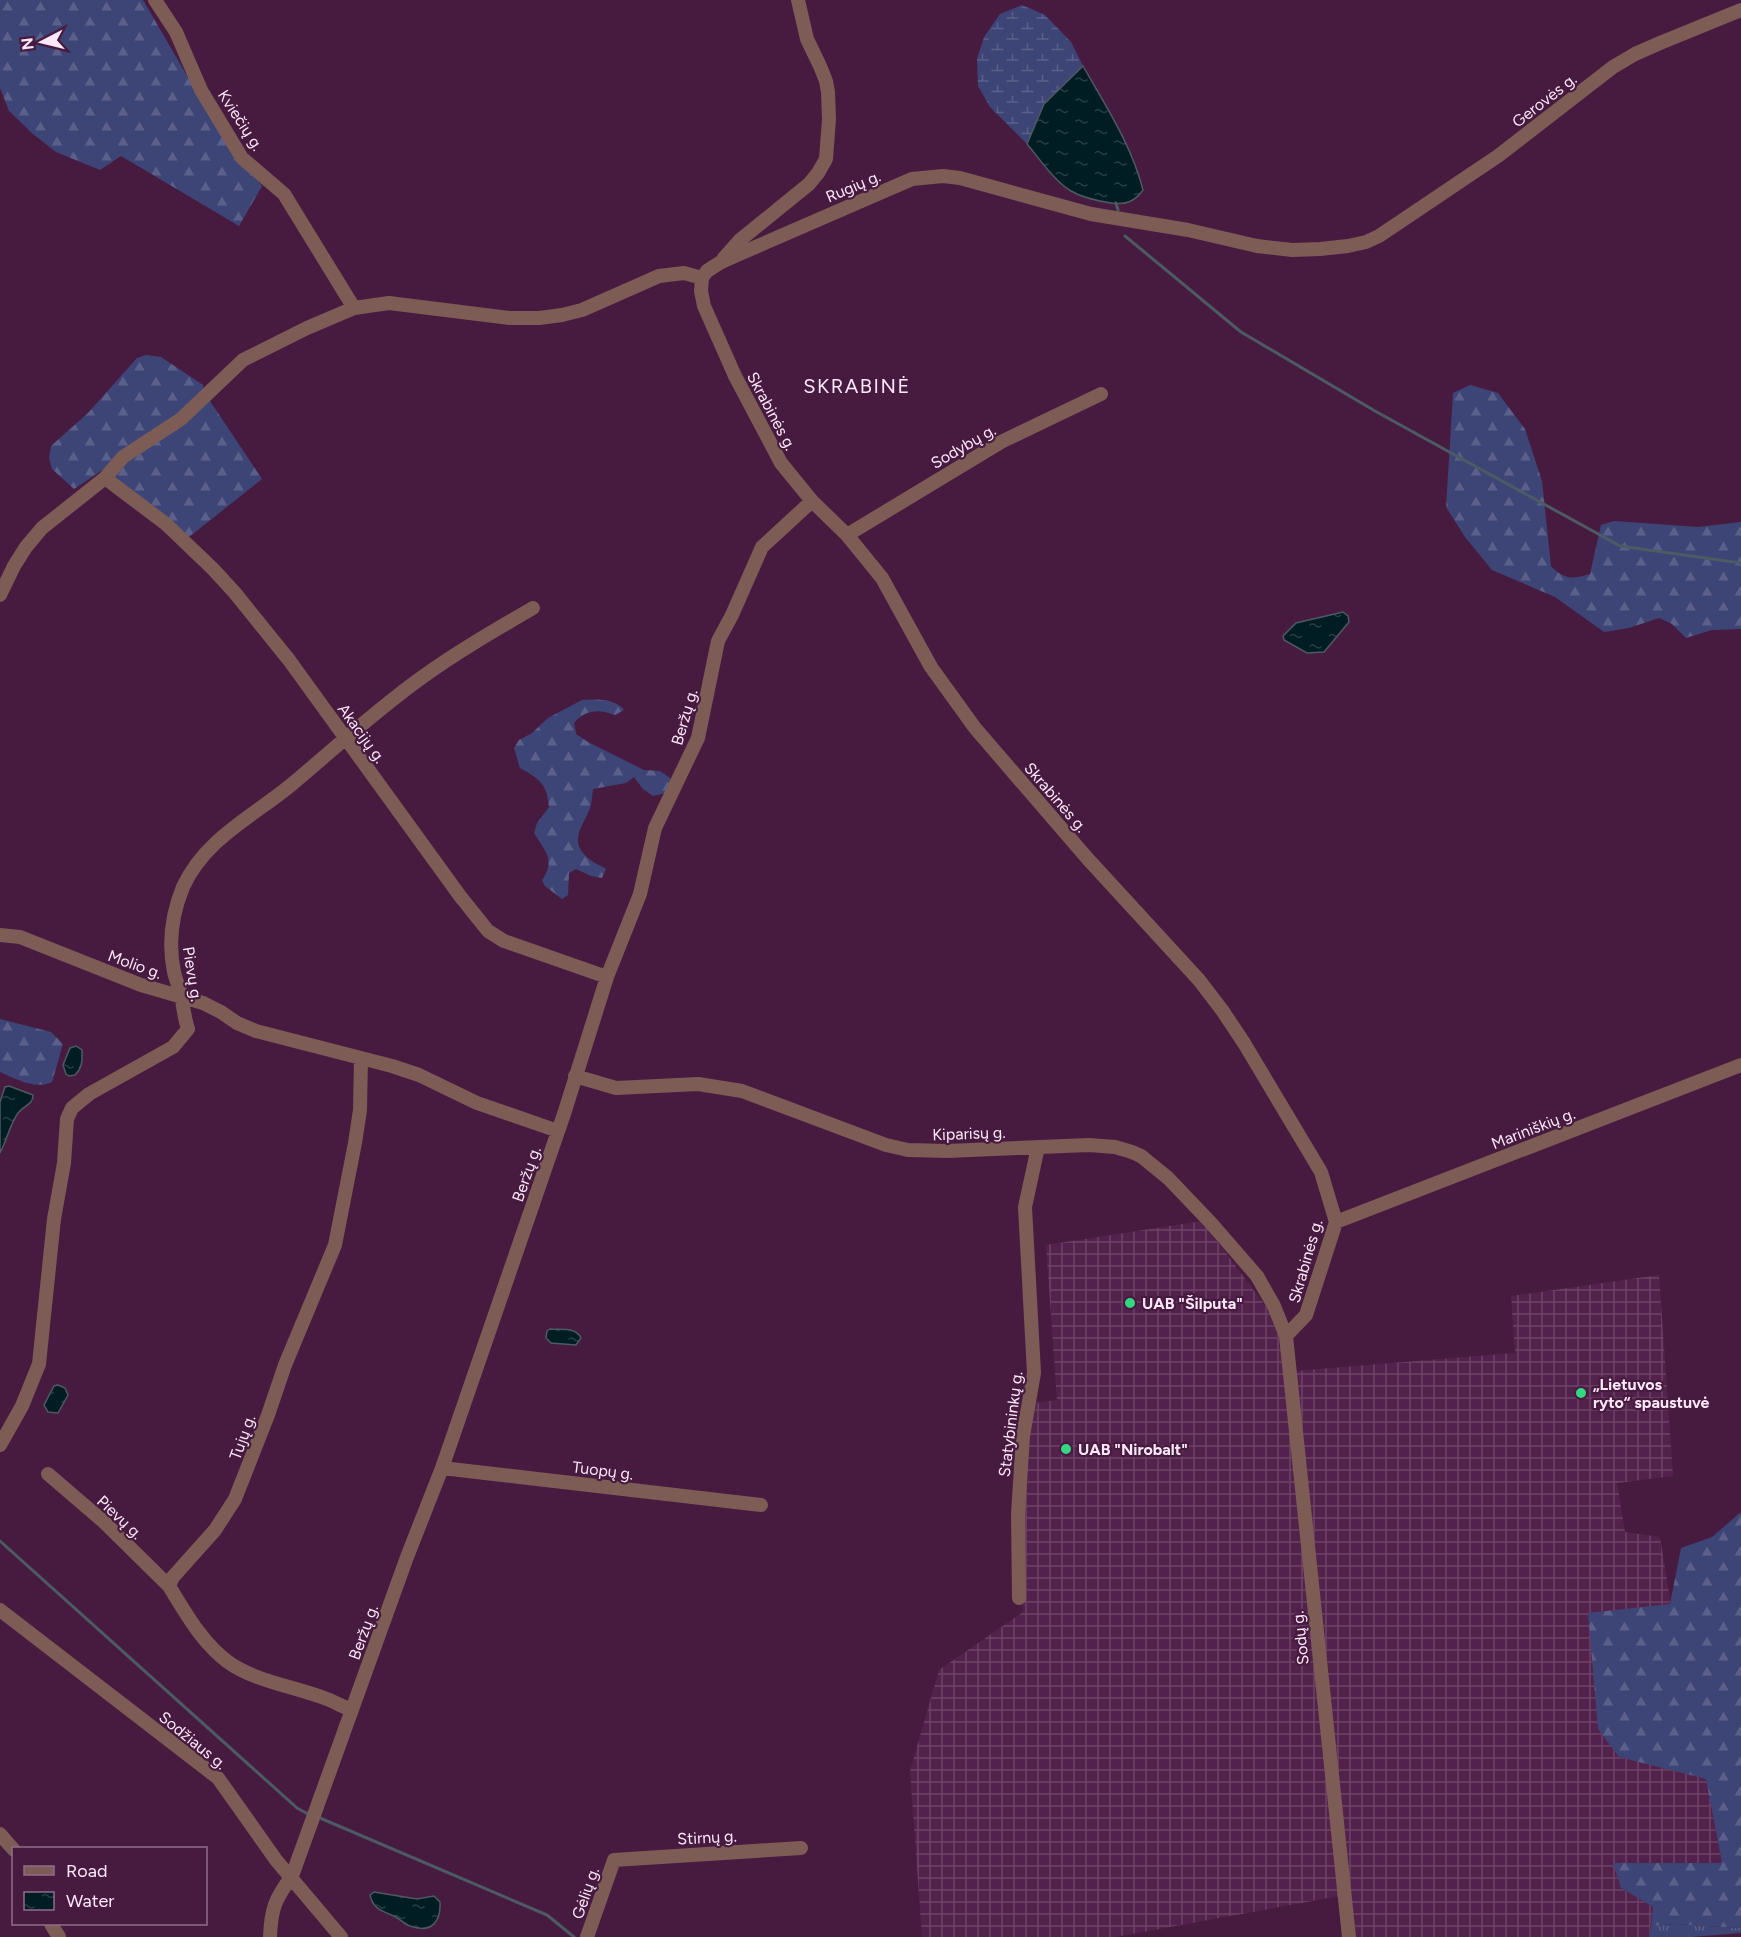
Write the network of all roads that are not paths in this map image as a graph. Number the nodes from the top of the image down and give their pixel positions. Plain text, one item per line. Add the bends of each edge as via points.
1 (154, 0) edge
2 (798, 0) edge
3 (1741, 10) edge
4 (1379, 236) joint
5 (721, 262) junction
6 (702, 278) junction
7 (354, 308) junction
8 (1101, 394) dead end
9 (105, 478) junction
10 (812, 501) junction
11 (847, 535) junction
12 (0, 595) edge
13 (533, 608) dead end
14 (345, 737) junction
15 (0, 935) edge
16 (607, 977) junction
17 (182, 998) junction
18 (361, 1058) junction
19 (1741, 1065) edge
20 (575, 1076) junction
21 (558, 1131) junction
22 (1038, 1147) junction
23 (1336, 1222) junction
24 (1286, 1336) junction
25 (0, 1445) edge
26 (442, 1468) junction
27 (48, 1474) dead end
28 (761, 1505) dead end
29 (169, 1586) junction
30 (1019, 1598) dead end
31 (0, 1610) edge
32 (352, 1710) junction
33 (0, 1834) edge
34 (12, 1848) edge
35 (801, 1848) dead end
36 (614, 1860) joint
37 (292, 1876) junction
38 (270, 1937) edge
39 (341, 1937) edge
40 (587, 1937) edge
41 (1349, 1937) edge

1 - 7 street, Kviečių g. via 176,32 201,90 242,158 284,194
2 - 5 street via 807,39 826,81 826,159 809,184 741,240
3 - 4 street, Gerovės g. via 1660,42 1613,67 1498,156
4 - 5 street, Rugių g. via 1348,246 1320,249 1257,246 1091,214 942,176 912,179
5 - 6 street, Rugių g.
6 - 7 street via 684,273 659,276 582,310 539,318 389,303
6 - 10 street, Skrabinės g. via 705,306 747,401 781,464
7 - 9 street via 243,360 181,419 123,457
8 - 11 street, Sodybų g. via 1001,442
9 - 12 street via 42,528 14,566
9 - 14 street, Akacijų g. via 166,524 213,568 289,660
10 - 11 street, Skrabinės g.
10 - 16 street, Beržų g. via 766,541 718,641 698,738 655,828 640,894
11 - 23 street, Skrabinės g. via 882,578 931,667 975,728 1222,1010 1321,1172
13 - 14 street, Pievų g. via 419,679
14 - 16 street, Akacijų g. via 488,931 504,941
14 - 17 street, Pievų g. via 284,790 225,833 191,872 171,929 172,957
15 - 17 street, Molio g. via 20,937
16 - 20 street, Beržų g.
17 - 18 street, Molio g. via 202,1003 256,1031
17 - 25 street, Pievų g. via 188,1029 173,1047 89,1094 72,1108 54,1219 39,1364
18 - 21 street, Molio g. via 419,1075 477,1103
18 - 29 street, Tujų g. via 360,1110 335,1245 235,1499
19 - 23 street, Mariniškių g.
20 - 21 street, Beržų g.
20 - 22 street, Kiparisų g. via 616,1088 698,1084 742,1091 908,1150
21 - 26 street, Beržų g.
22 - 24 street, Kiparisų g. via 1114,1147 1141,1156 1168,1178 1257,1276
22 - 30 street, Statybininkų g. via 1025,1207 1034,1373 1023,1436 1018,1514
23 - 24 street, Skrabinės g. via 1306,1315
24 - 41 street, Sodų g.
26 - 28 street, Tuopų g.
26 - 32 street, Beržų g.
27 - 29 street, Pievų g.
29 - 32 street via 194,1625 229,1663
31 - 37 street, Sodžiaus g. via 218,1778
32 - 37 street, Beržų g.
33 - 34 street
35 - 36 street, Stirnų g.
36 - 40 street, Gėlių g.
37 - 38 street via 278,1896 271,1916
37 - 39 street, Sodžiaus g.

